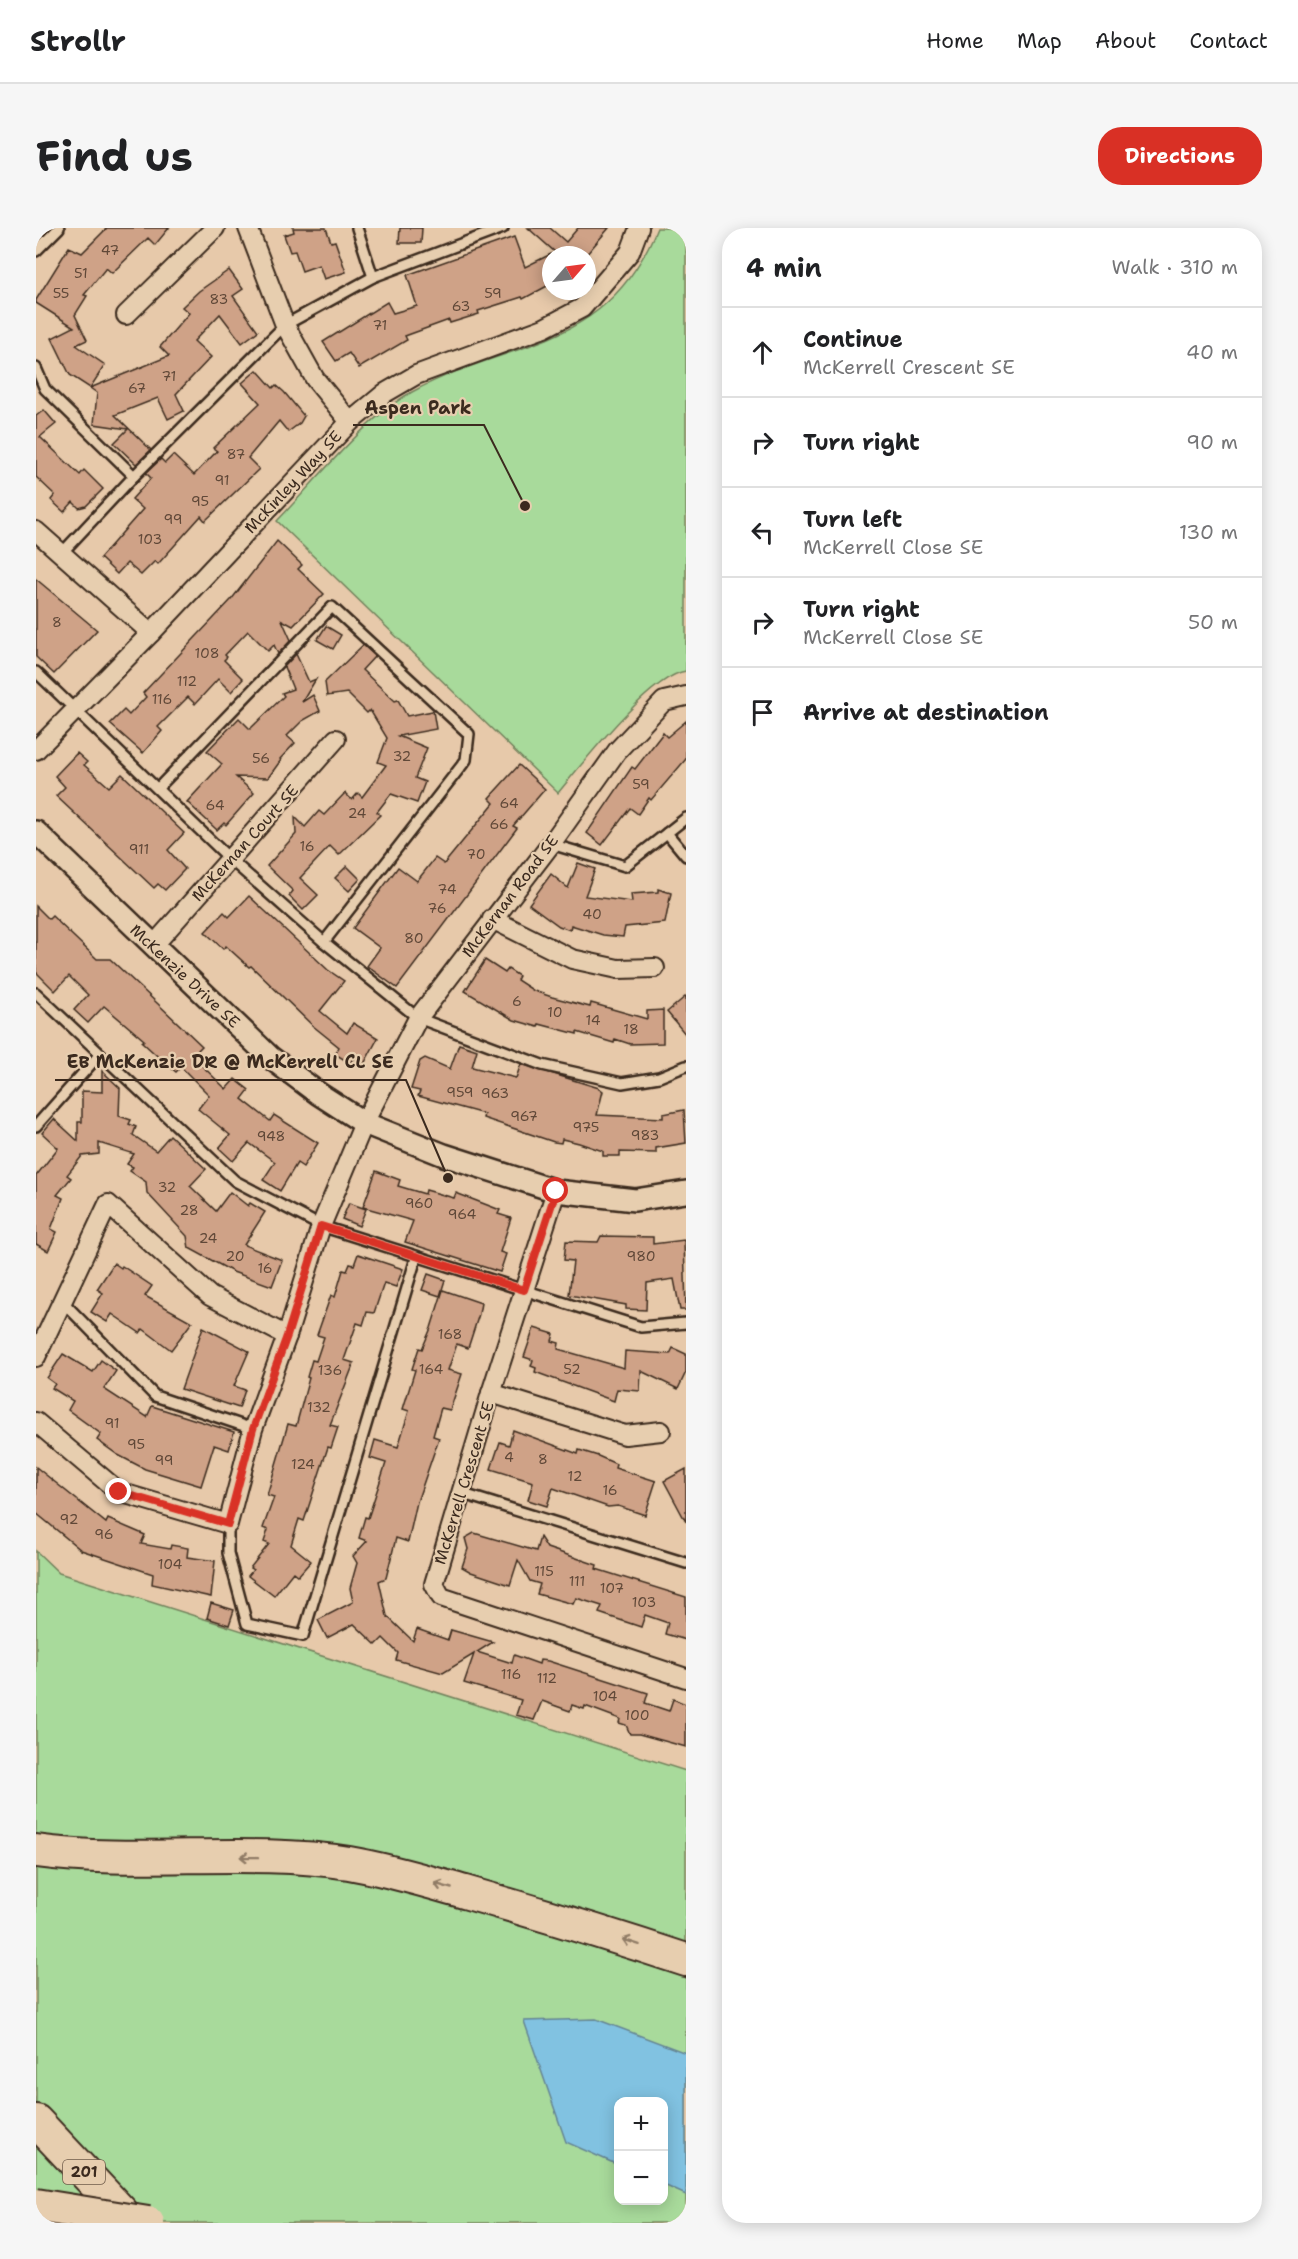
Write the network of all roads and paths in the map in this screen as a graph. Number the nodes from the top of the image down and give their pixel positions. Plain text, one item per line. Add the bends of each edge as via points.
1 (59, 228) edge
2 (215, 228) edge
3 (248, 228) edge
4 (357, 228) edge
5 (503, 228) edge
6 (639, 228) edge
7 (36, 251) edge
8 (373, 277) junction
9 (126, 315) dead end
10 (285, 325) junction
11 (36, 368) edge
12 (350, 422) junction
13 (134, 476) junction
14 (36, 531) edge
15 (60, 555) junction
16 (151, 633) junction
17 (36, 672) edge
18 (686, 696) edge
19 (77, 710) junction
20 (336, 740) dead end
21 (36, 750) edge
22 (158, 788) junction
23 (686, 818) edge
24 (36, 831) edge
25 (667, 832) junction
26 (551, 844) junction
27 (686, 856) edge
28 (231, 860) junction
29 (492, 919) junction
30 (324, 942) junction
31 (153, 946) junction
32 (655, 968) dead end
33 (36, 993) edge
34 (418, 1018) junction
35 (100, 1054) junction
36 (686, 1066) edge
37 (364, 1123) junction
38 (36, 1126) edge
39 (556, 1191) junction
40 (686, 1191) edge
41 (321, 1226) junction
42 (416, 1258) junction
43 (524, 1290) junction
44 (62, 1301) junction
45 (686, 1323) edge
46 (287, 1336) junction
47 (36, 1357) edge
48 (490, 1393) junction
49 (36, 1422) edge
50 (253, 1429) junction
51 (662, 1431) dead end
52 (460, 1492) junction
53 (228, 1524) junction
54 (686, 1563) edge
55 (686, 1678) edge
56 (36, 1834) edge
57 (36, 1851) edge
58 (202, 1857) junction
59 (686, 1960) edge
60 (36, 2121) edge
61 (36, 2205) edge
62 (132, 2223) edge
63 (148, 2223) edge

1 - 7 lane
2 - 9 street
3 - 10 street
4 - 8 lane
5 - 8 lane
6 - 12 street, McKinley Way SE via 630,252 582,308 544,328 416,375 385,393
8 - 10 lane
10 - 12 street via 315,379
10 - 13 lane
11 - 13 lane via 45,389
12 - 16 street, McKinley Way SE
13 - 15 lane
14 - 15 street
15 - 16 street
16 - 19 street, McKinley Way SE
17 - 19 lane
18 - 26 street, McKernan Road SE via 664,701 617,751
19 - 21 street, McKinley Way SE
19 - 22 lane
20 - 28 street, McKernan Court SE
22 - 28 lane
22 - 30 lane via 332,607 468,734 466,760
23 - 25 lane
24 - 31 street, McKenzie Drive SE
25 - 26 lane via 625,866
25 - 27 lane
26 - 29 street, McKernan Road SE
28 - 30 lane
28 - 31 street, McKernan Court SE
29 - 32 street via 572,959 618,969
29 - 34 street, McKernan Road SE
30 - 34 lane
31 - 37 street, McKenzie Drive SE via 271,1058
33 - 35 lane
34 - 36 lane via 542,1065 622,1083 659,1077
34 - 37 street, McKernan Road SE
35 - 38 lane
35 - 41 lane via 236,1181
37 - 39 street, McKenzie Drive SE via 444,1155
37 - 41 street, McKernan Road SE
39 - 40 street, McKenzie Drive SE via 635,1200
39 - 43 street, McKerrell Crescent SE
41 - 42 lane
41 - 46 street, McKernan Road SE
42 - 43 lane
42 - 53 lane via 303,1636 248,1624 228,1552
43 - 45 lane via 641,1327
43 - 48 street, McKerrell Crescent SE
44 - 46 street via 108,1204 210,1296
44 - 47 street
44 - 50 lane via 155,1396
46 - 50 street, McKernan Road SE
48 - 51 street via 625,1435
48 - 52 street, McKerrell Crescent SE
49 - 53 street via 119,1492
50 - 53 street, McKernan Road SE
52 - 54 lane
52 - 55 street, McKerrell Crescent SE via 434,1584 441,1597
56 - 58 highway
57 - 58 highway via 118,1857
59 -> 58 highway via 577,1923 392,1872 295,1858
60 - 62 highway, 201
61 - 63 highway, bridge

